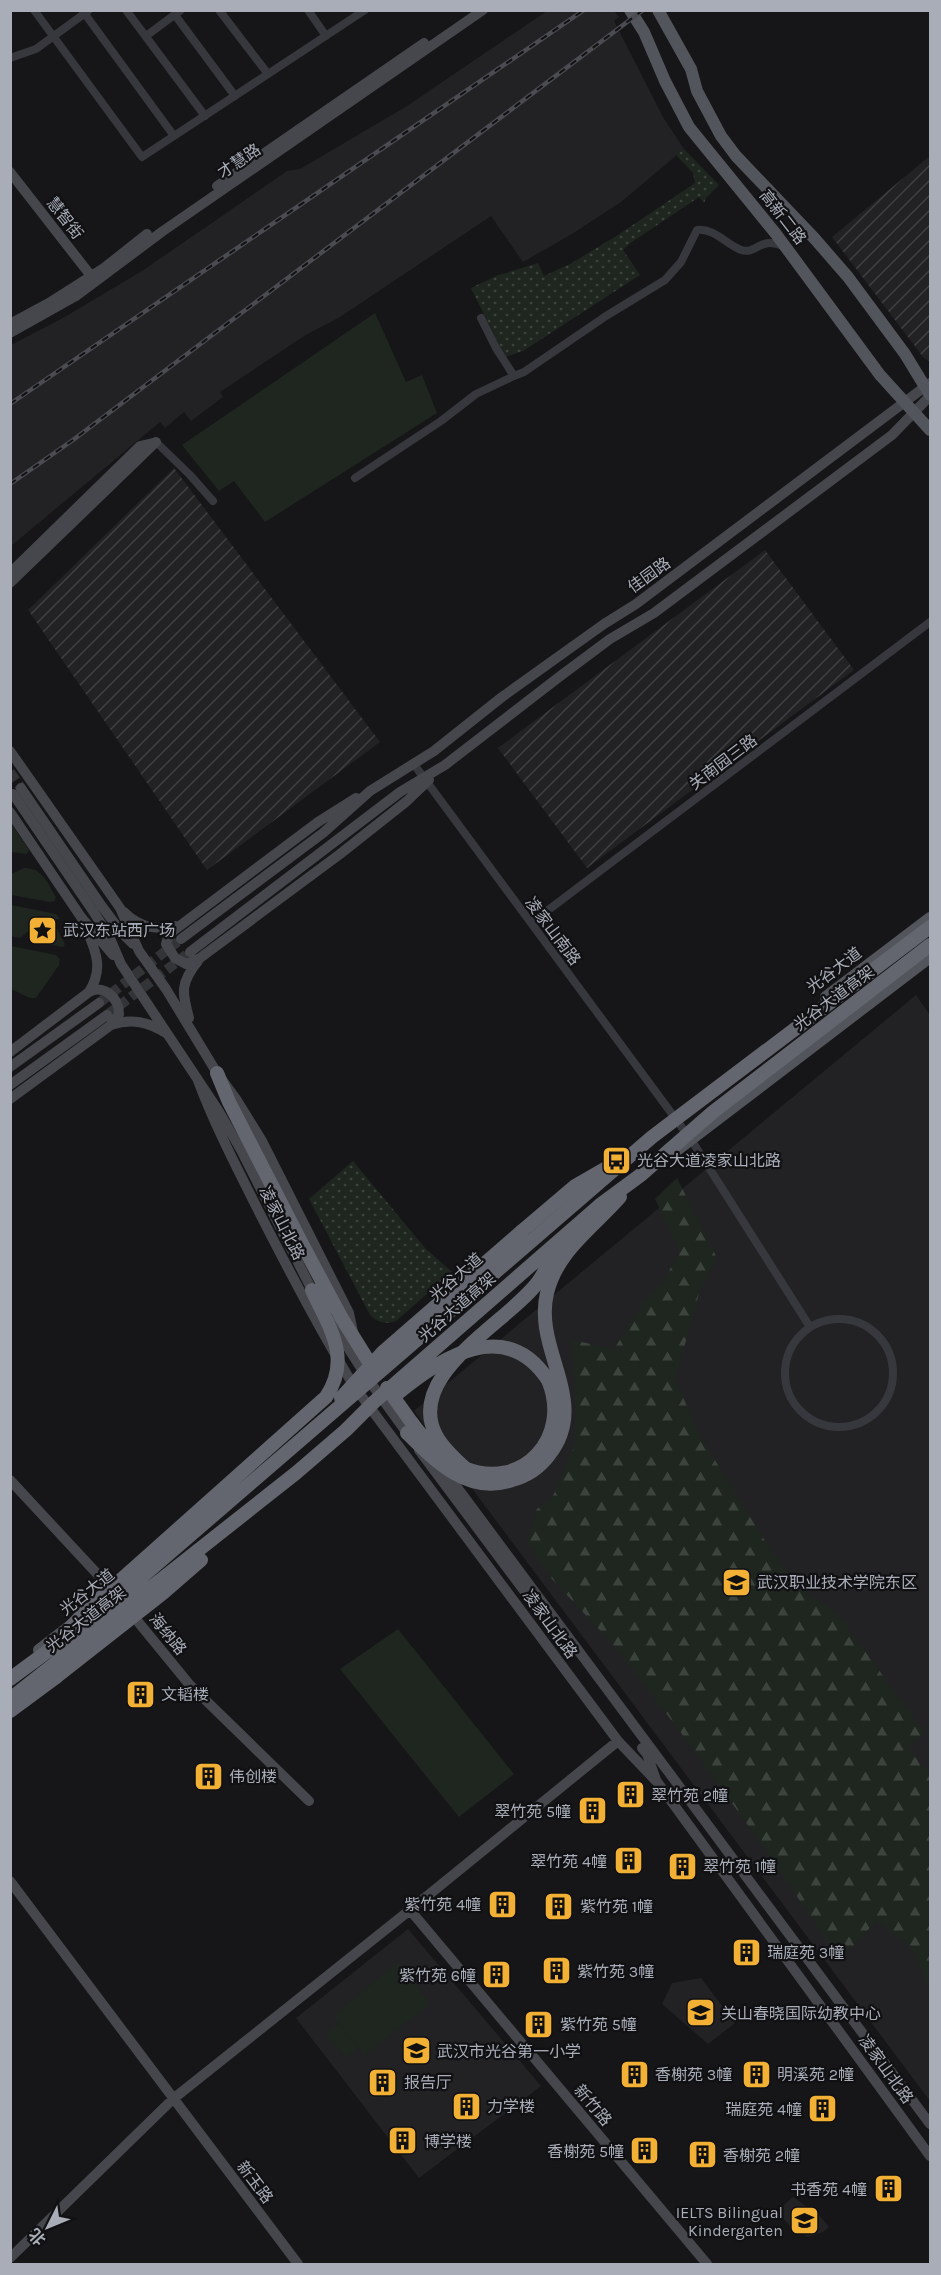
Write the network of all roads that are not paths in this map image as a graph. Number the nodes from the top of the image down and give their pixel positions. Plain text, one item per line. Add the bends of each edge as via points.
1 (34, 10) edge
2 (126, 10) edge
3 (219, 10) edge
4 (308, 10) edge
5 (471, 10) edge
6 (483, 10) edge
7 (630, 10) edge
8 (658, 10) edge
9 (85, 11) edge
10 (359, 12) edge
11 (178, 13) edge
12 (53, 36) junction
13 (146, 36) junction
14 (326, 36) junction
15 (10, 58) edge
16 (268, 74) junction
17 (235, 96) junction
18 (205, 116) junction
19 (174, 136) junction
20 (10, 172) edge
21 (10, 180) edge
22 (787, 248) junction
23 (92, 281) junction
24 (481, 318) dead end
25 (10, 324) edge
26 (10, 333) edge
27 (514, 376) junction
28 (929, 390) edge
29 (905, 402) junction
30 (915, 412) junction
31 (930, 429) edge
32 (156, 442) junction
33 (355, 478) dead end
34 (213, 501) dead end
35 (10, 573) edge
36 (10, 583) edge
37 (930, 622) edge
38 (10, 751) edge
39 (413, 763) junction
40 (425, 780) junction
41 (370, 791) junction
42 (10, 812) edge
43 (120, 908) junction
44 (81, 917) junction
45 (930, 918) edge
46 (531, 923) junction
47 (178, 926) junction
48 (930, 927) edge
49 (181, 939) tunnel mouth
50 (930, 945) edge
51 (139, 951) junction
52 (190, 951) tunnel mouth
53 (930, 957) edge
54 (200, 958) junction
55 (121, 964) junction
56 (89, 992) junction
57 (99, 1004) tunnel mouth
58 (109, 1020) junction
59 (192, 1030) junction
60 (170, 1035) junction
61 (10, 1052) edge
62 (10, 1067) edge
63 (217, 1073) junction
64 (197, 1078) junction
65 (10, 1084) edge
66 (10, 1099) edge
67 (672, 1114) junction
68 (692, 1141) junction
69 (608, 1167) junction
70 (642, 1174) junction
71 (557, 1245) junction
72 (312, 1290) junction
73 (810, 1327) junction
74 (355, 1338) junction
75 (331, 1349) junction
76 (371, 1371) junction
77 (354, 1386) junction
78 (385, 1390) junction
79 (370, 1406) junction
80 (316, 1428) junction
81 (346, 1430) junction
82 (406, 1433) junction
83 (465, 1468) junction
84 (296, 1473) junction
85 (10, 1480) edge
86 (114, 1593) junction
87 (130, 1611) junction
88 (48, 1651) junction
89 (10, 1671) edge
90 (10, 1679) edge
91 (10, 1701) edge
92 (10, 1711) edge
93 (618, 1741) junction
94 (657, 1783) junction
95 (309, 1801) dead end
96 (10, 1881) edge
97 (410, 1910) junction
98 (173, 2099) junction
99 (930, 2124) edge
100 (930, 2156) edge
101 (10, 2258) edge
102 (298, 2265) edge
103 (707, 2265) edge

1 - 12 street
2 - 13 street
3 - 16 street
4 - 14 street
5 - 23 main road, 才慧路 via 163,223
6 - 23 main road, 才慧路
7 - 22 main road, 高新二路 via 689,127
8 - 28 main road, 高新二路 via 691,69 697,91 721,136 831,256
9 - 12 street
9 - 19 street
10 - 14 street
11 - 13 street
11 - 17 street
12 - 15 street via 29,52
12 - 19 street via 142,157
13 - 18 street
14 - 16 street
16 - 17 street
17 - 18 street
18 - 19 street
20 - 23 main road, 慧智街
21 - 23 main road, 慧智街
22 - 27 street via 763,243 750,251 742,250 709,231 697,230 681,262 665,280
22 - 29 main road, 高新二路 via 880,375
23 - 25 main road, 才慧路
23 - 26 main road, 才慧路 via 53,311
24 - 27 street
27 - 33 street via 476,394
28 - 29 main road, 佳园路
28 - 30 main road, 佳园路
29 - 30 main road, 高新二路
29 - 39 main road, 佳园路 via 636,604
30 - 31 main road, 高新二路
30 - 40 main road, 佳园路 via 892,435 654,613 610,639
32 - 34 street
32 - 35 main road via 140,447
32 - 36 main road
37 - 46 street, 关南园三路
38 - 43 main road
39 - 40 street, 凌家山南路
39 - 41 main road, 佳园路
40 - 46 street, 凌家山南路
40 - 52 main road via 400,792
40 - 54 main road via 407,801
41 - 47 main road via 339,807
41 - 49 main road via 323,833
42 - 44 main road
43 - 47 main road via 132,921 144,926
43 - 51 main road
44 - 55 main road
44 - 56 main road via 99,962
45 - 67 main road, 光谷大道
46 - 67 street, 凌家山南路
47 - 54 main road via 166,939 169,950 180,963
48 - 80 highway, 光谷大道高架, bridge via 652,1137
50 - 70 highway, 光谷大道高架, bridge via 712,1112
51 - 55 main road via 17,791 109,936
51 - 59 main road
53 - 68 main road
54 - 59 main road via 183,986
55 - 60 main road
56 - 58 main road via 101,988 116,1002 119,1014
56 - 61 main road
57 - 62 main road
58 - 60 main road via 140,1022
58 - 65 main road
58 - 66 main road
59 - 63 main road
60 - 64 main road
63 - 74 main road via 262,1141 349,1313
63 - 83 highway, bridge via 353,1338 428,1443
64 - 72 main road via 241,1150
64 - 75 main road, 凌家山北路 via 210,1115
67 - 68 street, 凌家山南路
67 - 69 main road, 光谷大道
68 - 71 main road
68 - 73 street, 凌家山南路
69 - 76 main road, 光谷大道
69 - 80 highway, bridge via 575,1186 382,1352
70 - 81 highway, 光谷大道高架, bridge via 555,1243
70 - 82 highway, bridge via 569,1249 552,1275 544,1315 562,1386 565,1417 558,1442 545,1461 505,1483 472,1481 447,1470
71 - 78 main road via 397,1386
71 - 83 highway, bridge via 538,1282 453,1362 439,1381 431,1414 437,1437
72 - 82 main road, bridge
72 - 88 highway, bridge via 338,1355 337,1377 326,1397 86,1611
73 - 73 street via 827,1320 846,1319 879,1336 889,1352 893,1371 891,1389 870,1418 854,1426 820,1425 793,1403 784,1370 797,1338
74 - 75 main road via 355,1346 344,1354
74 - 76 main road
75 - 77 main road, 凌家山北路
76 - 77 main road, 光谷大道
76 - 78 main road
77 - 79 main road, 凌家山北路
77 - 86 main road, 光谷大道
78 - 79 main road
78 - 99 main road
79 - 87 main road
79 - 93 main road, 凌家山北路
80 - 88 highway, 光谷大道高架, bridge via 92,1620
81 - 83 highway, bridge via 447,1358 474,1348 512,1350 541,1370 553,1393 555,1417 548,1439 535,1457 514,1470 490,1474
81 - 84 highway, 光谷大道高架, bridge
82 - 94 main road, bridge via 647,1754
84 - 91 highway, 光谷大道高架, bridge
84 - 92 highway, bridge via 163,1593
85 - 86 main road, 海纳路
86 - 87 main road, 海纳路
86 - 89 main road, 光谷大道
87 - 91 main road
87 - 95 main road, 海纳路 via 189,1684
88 - 90 highway, 光谷大道高架
93 - 94 main road, 凌家山北路
93 - 97 main road
94 - 100 main road, 凌家山北路
96 - 98 main road, 新玉路
97 - 98 main road
97 - 103 main road, 新竹路
98 - 101 main road
98 - 102 main road, 新玉路

